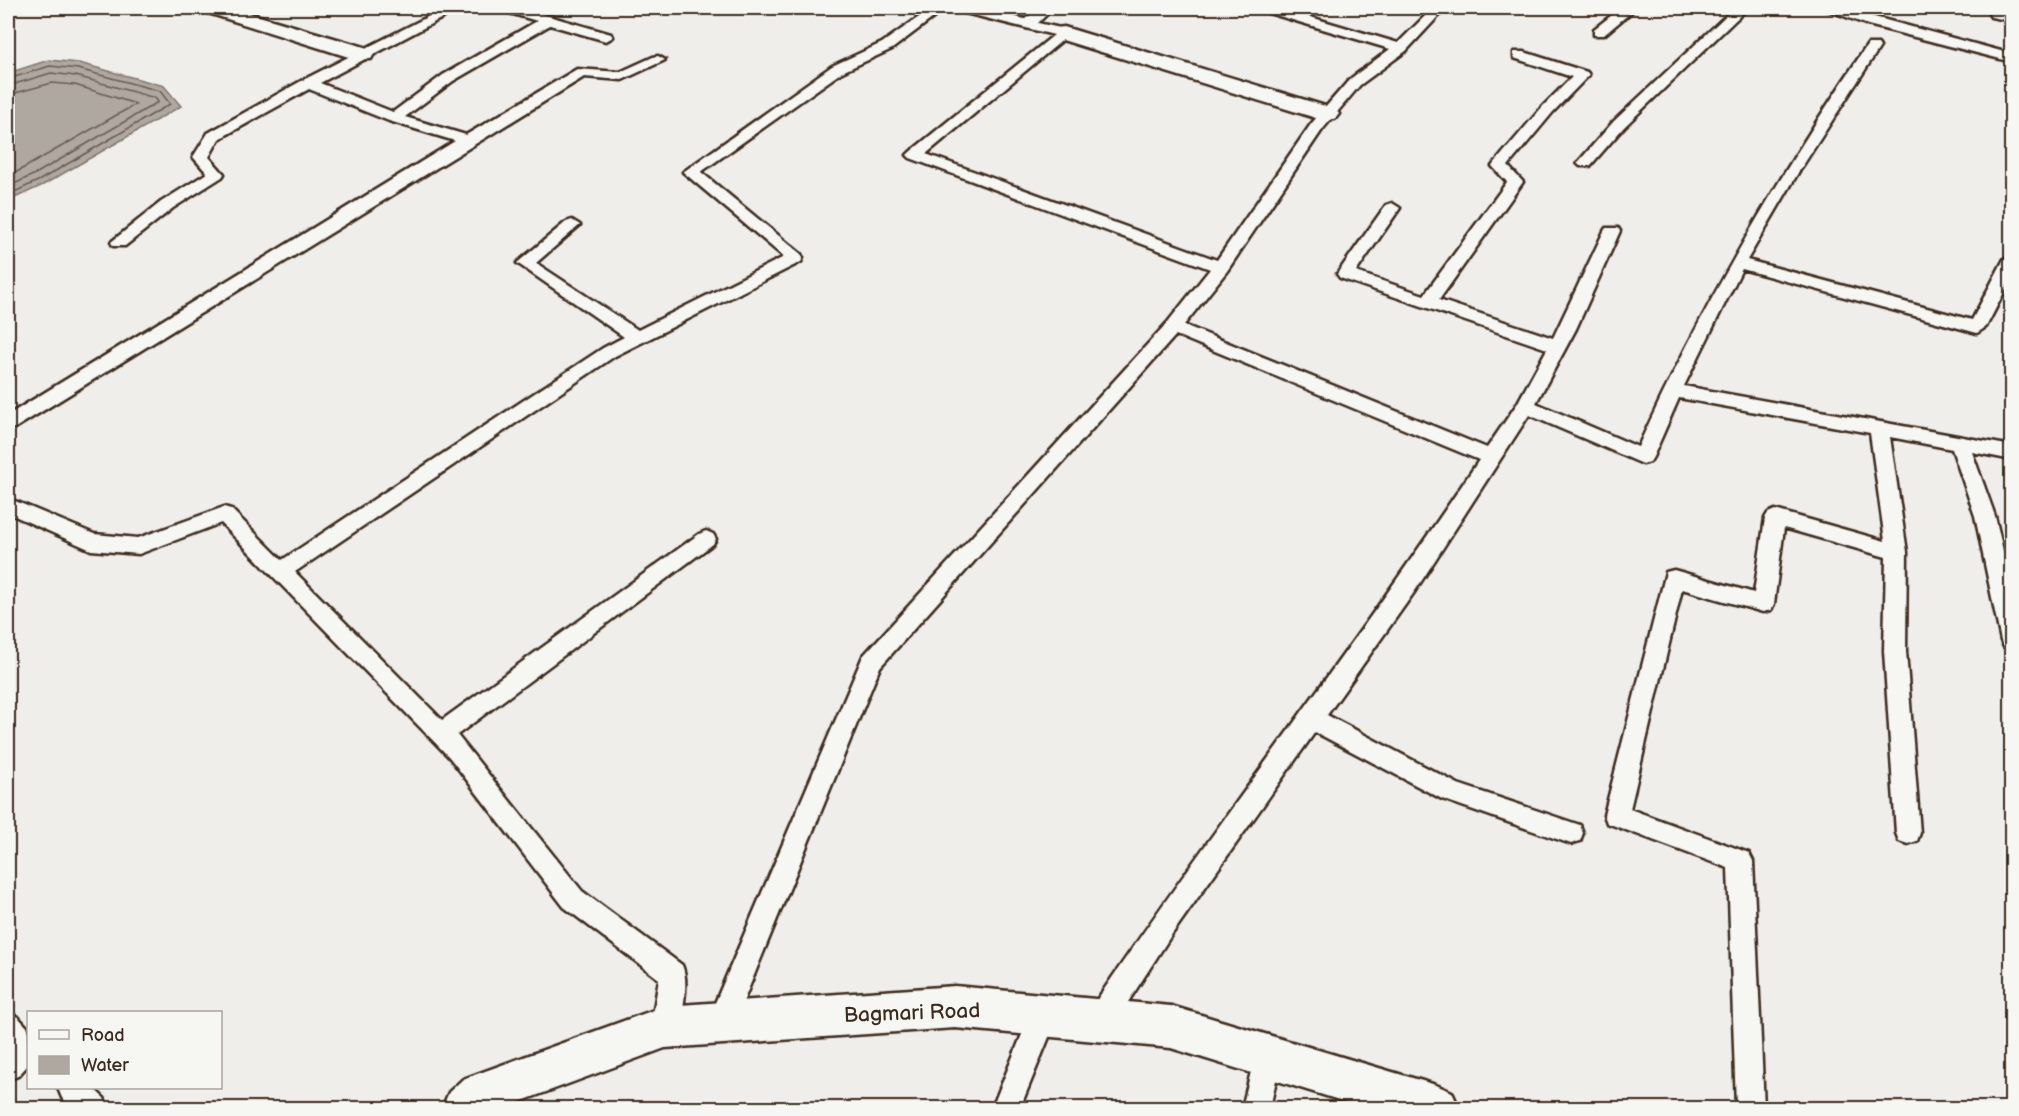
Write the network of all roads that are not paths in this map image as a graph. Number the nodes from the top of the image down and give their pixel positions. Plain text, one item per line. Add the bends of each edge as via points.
1 (212, 8) edge
2 (454, 8) edge
3 (508, 8) edge
4 (962, 8) edge
5 (1047, 8) edge
6 (1267, 8) edge
7 (1440, 8) edge
8 (1629, 8) edge
9 (1742, 8) edge
10 (1829, 8) edge
11 (2002, 8) edge
12 (1285, 10) edge
13 (932, 12) dead end
14 (2012, 17) edge
15 (548, 20) junction
16 (1028, 24) junction
17 (1599, 32) dead end
18 (1064, 33) junction
19 (606, 37) dead end
20 (1873, 47) dead end
21 (1401, 48) junction
22 (363, 54) junction
23 (1519, 55) dead end
24 (2012, 58) edge
25 (658, 60) dead end
26 (308, 83) junction
27 (1327, 114) junction
28 (394, 118) junction
29 (468, 140) junction
30 (1585, 163) dead end
31 (1392, 208) dead end
32 (572, 225) dead end
33 (1612, 231) dead end
34 (119, 242) dead end
35 (1738, 263) junction
36 (1221, 267) junction
37 (2009, 268) edge
38 (1428, 302) junction
39 (1173, 327) junction
40 (638, 338) junction
41 (1558, 346) junction
42 (1672, 390) junction
43 (1525, 406) junction
44 (8, 423) edge
45 (1880, 429) junction
46 (1959, 442) junction
47 (2012, 453) edge
48 (1491, 457) junction
49 (8, 505) edge
50 (706, 539) dead end
51 (1898, 552) junction
52 (281, 571) junction
53 (2012, 640) edge
54 (1312, 719) junction
55 (440, 734) junction
56 (1571, 833) dead end
57 (1908, 833) dead end
58 (1044, 1015) junction
59 (1100, 1020) junction
60 (720, 1024) junction
61 (665, 1028) junction
62 (21, 1040) edge
63 (1268, 1057) junction
64 (8, 1065) edge
65 (73, 1089) edge
66 (94, 1108) edge
67 (465, 1108) edge
68 (1006, 1108) edge
69 (1256, 1108) edge
70 (1436, 1108) edge
71 (1750, 1108) edge

1 - 22 street
2 - 22 lane
3 - 15 lane
4 - 16 lane
5 - 16 lane
6 - 12 lane
7 - 21 lane
8 - 17 lane
9 - 30 lane via 1619,124
10 - 24 lane
11 - 14 lane via 1996,14
12 - 21 lane
13 - 40 lane via 887,46 837,69 691,171 795,258
15 - 19 lane
15 - 28 lane via 448,78
16 - 18 lane
18 - 27 street
18 - 36 lane via 915,155
20 - 35 lane via 1808,145
21 - 27 lane via 1355,82
22 - 26 lane
23 - 38 lane via 1582,75 1500,166 1515,182
25 - 29 lane via 622,76 582,72
26 - 28 lane
26 - 34 lane via 213,136 201,157 216,174
27 - 36 lane
28 - 29 lane
29 - 44 lane
31 - 38 lane via 1346,274
32 - 40 lane via 525,262
33 - 41 lane
35 - 37 lane via 1977,327
35 - 42 lane
36 - 39 lane
38 - 41 lane
39 - 48 lane
39 - 60 lane via 871,662
40 - 52 lane via 609,352
41 - 43 lane
42 - 43 lane via 1643,457
42 - 45 lane
43 - 48 lane
45 - 46 lane
45 - 51 lane
46 - 47 lane
46 - 53 lane via 1985,516
48 - 54 lane
49 - 52 lane via 91,542 139,546 224,514
50 - 55 lane
51 - 57 lane via 1895,651
51 - 71 lane via 1774,518 1763,604 1674,578 1616,815 1740,861
52 - 55 lane
54 - 56 lane via 1451,792
54 - 59 lane via 1161,928
55 - 61 lane via 458,751 573,899 673,974
58 - 59 street, Bagmari Road
58 - 60 street, Bagmari Road via 955,1007
58 - 68 lane
59 - 63 street, Bagmari Road via 1171,1027
60 - 61 street, Bagmari Road
61 - 67 street, Bagmari Road via 479,1095
62 - 64 lane
63 - 69 lane
63 - 70 street, Bagmari Road
65 - 66 lane

